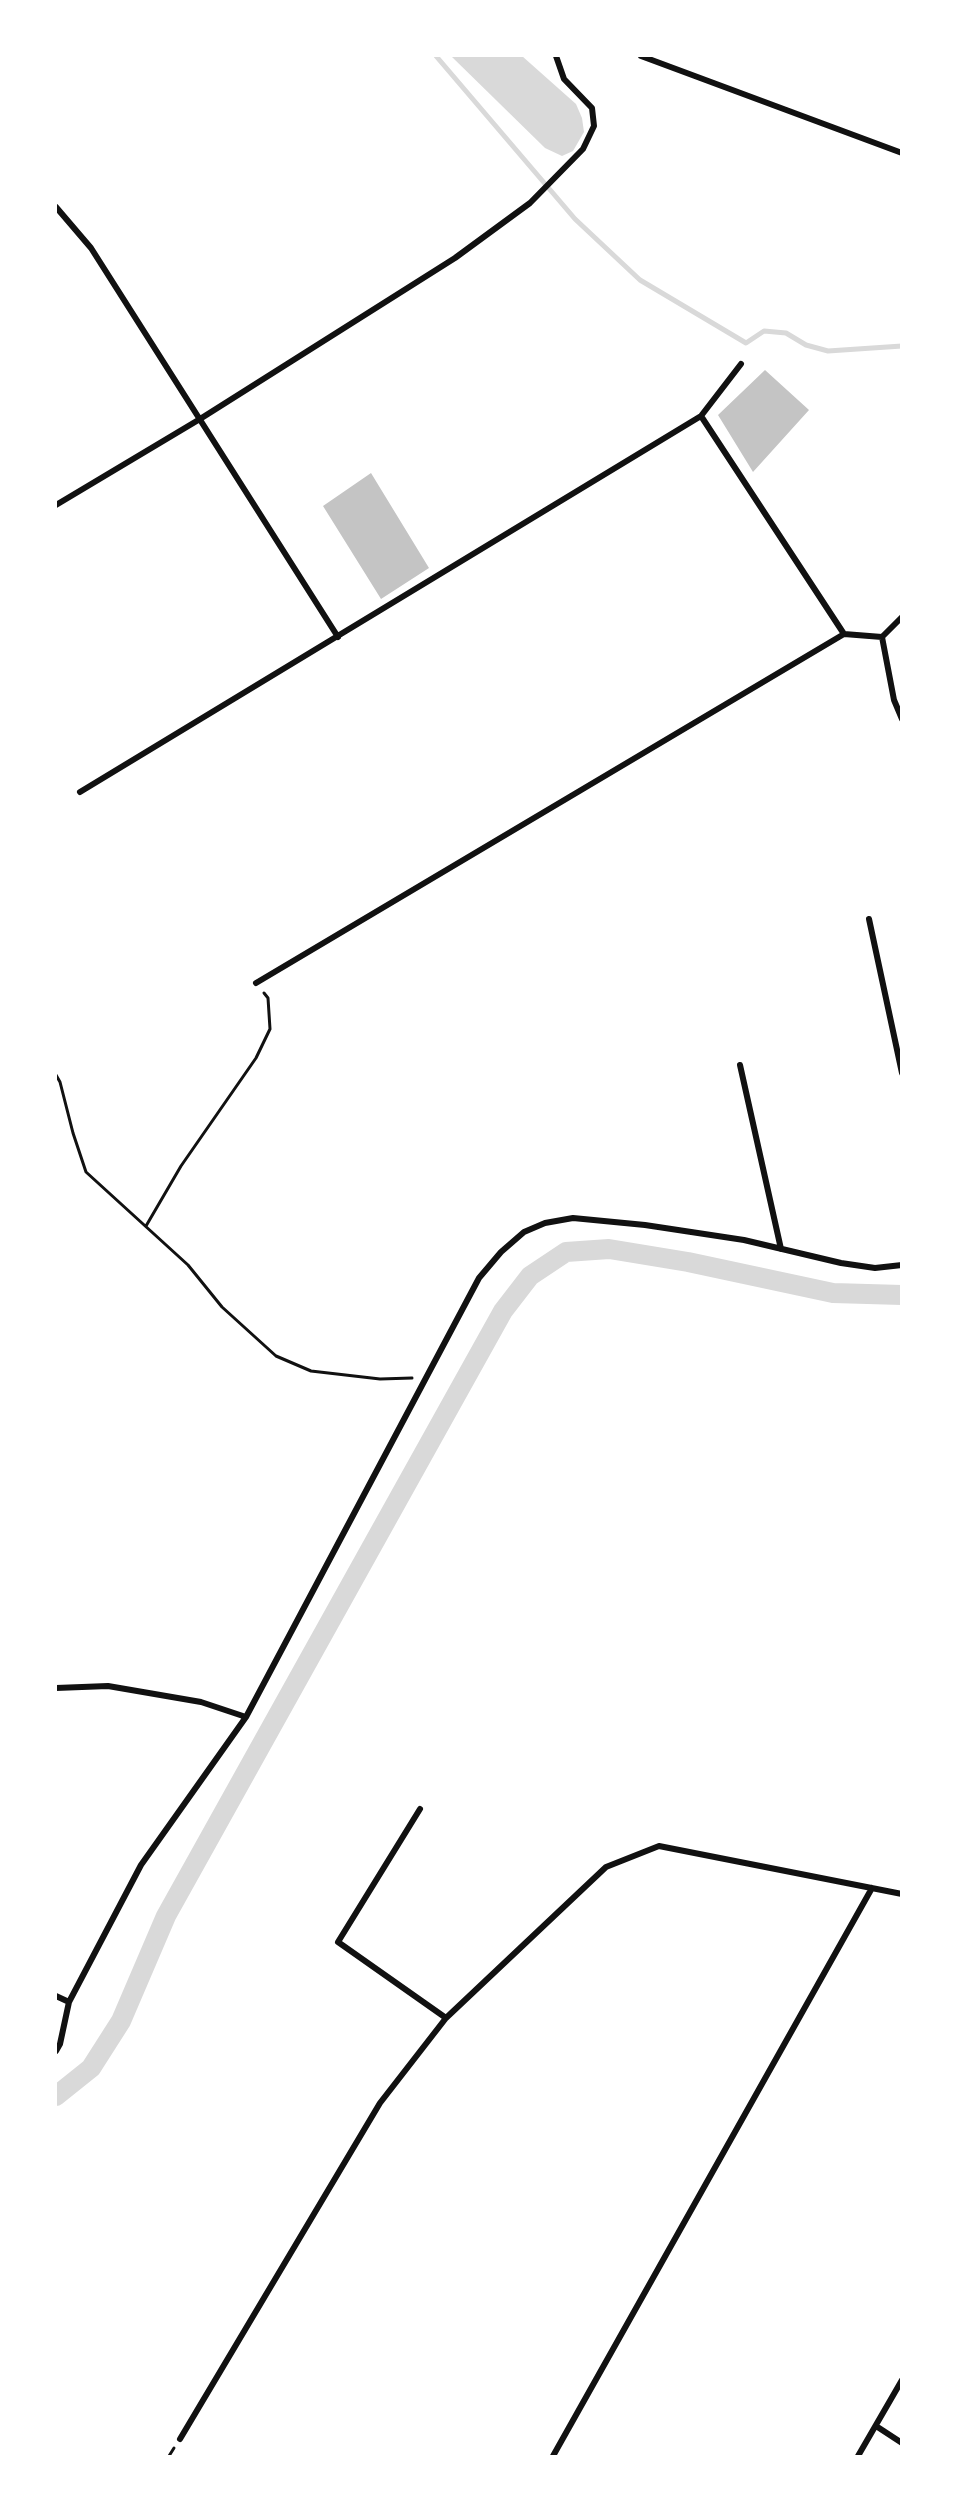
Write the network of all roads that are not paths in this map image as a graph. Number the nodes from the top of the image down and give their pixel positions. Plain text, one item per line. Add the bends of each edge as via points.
1 (556, 56) edge
2 (640, 56) edge
3 (902, 153) edge
4 (56, 207) edge
5 (741, 364) dead end
6 (701, 416) junction
7 (200, 419) junction
8 (56, 506) edge
9 (902, 617) edge
10 (844, 634) junction
11 (882, 636) junction
12 (338, 637) junction
13 (902, 718) edge
14 (80, 792) dead end
15 (869, 920) dead end
16 (256, 983) road end
17 (740, 1065) dead end
18 (902, 1072) edge
19 (782, 1249) junction
20 (902, 1265) edge
21 (56, 1688) edge
22 (246, 1717) junction
23 (420, 1809) dead end
24 (872, 1888) junction
25 (902, 1894) edge
26 (56, 1996) edge
27 (69, 2002) junction
28 (446, 2018) junction
29 (56, 2051) edge
30 (902, 2380) edge
31 (876, 2426) junction
32 (180, 2439) dead end
33 (902, 2443) edge
34 (553, 2457) edge
35 (858, 2457) edge

1 - 7 street via 564,79 592,108 594,126 583,149 561,173 530,203 455,258
2 - 3 street
4 - 7 street via 91,248
5 - 6 street
6 - 10 street
6 - 12 street
7 - 8 street
7 - 12 street
9 - 11 street
10 - 11 street
10 - 16 street
11 - 13 street via 894,700
12 - 14 street
15 - 18 street
17 - 19 street
19 - 20 street via 875,1268
19 - 22 street via 645,1224 573,1218 524,1232 501,1252 479,1278
21 - 22 street via 108,1686 201,1702
22 - 27 street via 141,1865
23 - 28 street via 338,1942
24 - 25 street
24 - 28 street via 659,1846 606,1867
24 - 34 street
26 - 27 street
27 - 29 street
28 - 32 street via 380,2103
30 - 31 street
31 - 33 street
31 - 35 street

